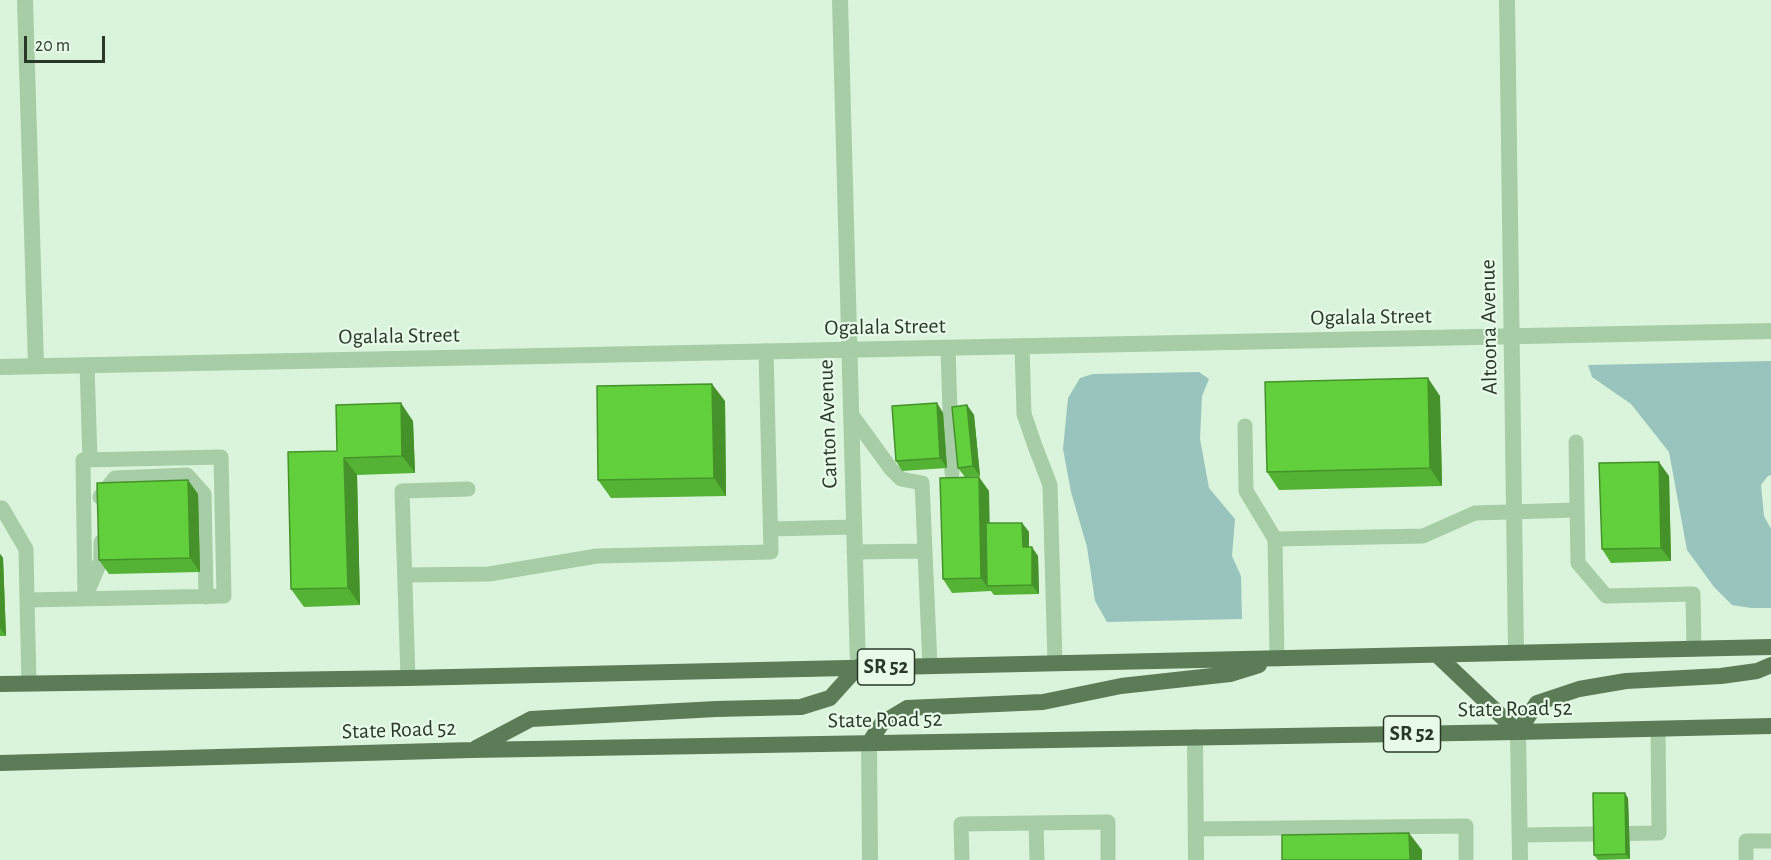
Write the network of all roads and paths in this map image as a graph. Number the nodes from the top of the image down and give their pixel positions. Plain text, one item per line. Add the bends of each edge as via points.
1 (25, 0) edge
2 (840, 0) edge
3 (1507, 0) edge
4 (1771, 331) edge
5 (1512, 336) junction
6 (1022, 346) junction
7 (948, 348) junction
8 (849, 350) junction
9 (766, 351) junction
10 (87, 365) junction
11 (36, 366) junction
12 (0, 367) edge
13 (851, 414) junction
14 (1245, 426) dead end
15 (1576, 442) dead end
16 (90, 460) junction
17 (952, 473) dead end
18 (468, 489) dead end
19 (2, 508) dead end
20 (100, 508) edge
21 (1577, 510) junction
22 (1514, 511) junction
23 (854, 527) junction
24 (100, 529) edge
25 (771, 529) junction
26 (1275, 539) junction
27 (925, 551) junction
28 (854, 552) junction
29 (405, 575) junction
30 (206, 597) junction
31 (85, 599) junction
32 (27, 600) junction
33 (1771, 647) edge
34 (1694, 649) junction
35 (1516, 654) junction
36 (1437, 655) junction
37 (1277, 659) junction
38 (1054, 663) junction
39 (930, 666) junction
40 (1771, 666) edge
41 (858, 667) junction
42 (408, 678) junction
43 (29, 683) junction
44 (0, 684) edge
45 (1771, 726) edge
46 (1658, 729) junction
47 (1518, 732) junction
48 (1195, 737) junction
49 (869, 742) junction
50 (472, 750) junction
51 (0, 763) edge
52 (1036, 823) junction
53 (1196, 829) junction
54 (1520, 835) junction
55 (1771, 841) edge
56 (870, 860) edge
57 (962, 860) edge
58 (1037, 860) edge
59 (1108, 860) edge
60 (1196, 860) edge
61 (1466, 860) edge
62 (1520, 860) edge
63 (1746, 860) edge

1 - 11 street
2 - 8 street, Canton Avenue
3 - 5 street, Altoona Avenue
4 - 5 street, Ogalala Street
5 - 6 street, Ogalala Street
5 - 22 street, Altoona Avenue
6 - 7 street, Ogalala Street
6 - 38 lane via 1024,414 1050,485
7 - 8 street, Ogalala Street
7 - 17 lane
8 - 9 street, Ogalala Street
8 - 13 street, Canton Avenue
9 - 10 street, Ogalala Street
9 - 25 lane
10 - 11 street, Ogalala Street
10 - 16 lane
11 - 12 street, Ogalala Street
13 - 23 street, Canton Avenue
13 - 27 lane via 891,470 901,479 922,483
14 - 26 lane via 1246,491
15 - 21 lane
16 - 30 lane via 221,458 224,596
16 - 31 lane via 83,460
18 - 29 lane via 402,490
19 - 32 lane via 26,549
20 - 30 lane via 100,498 115,478 187,475 204,494
21 - 22 lane
21 - 34 lane via 1578,562 1606,596 1693,594
22 - 26 lane via 1475,513 1423,536
22 - 35 street, Altoona Avenue
23 - 25 lane
23 - 28 street, Canton Avenue
24 - 31 lane via 101,560
25 - 29 lane via 771,552 597,556 489,574
26 - 37 lane
27 - 28 lane
27 - 39 lane
28 - 41 street, Canton Avenue
29 - 42 lane
30 - 31 lane
31 - 32 lane
32 - 43 lane
33 - 34 main road, SR 52
34 - 35 main road, SR 52
35 - 36 main road, SR 52
36 - 37 main road, SR 52
36 - 47 main road
37 - 38 main road, SR 52
37 - 49 main road via 1230,674 1121,686 1042,702 907,708 882,723
38 - 39 main road, SR 52
39 - 41 main road, SR 52
40 - 47 main road via 1721,676 1626,681 1579,689 1537,703
41 - 42 main road, SR 52
41 - 50 main road via 831,698 801,707 531,719
42 - 43 main road, SR 52
43 - 44 main road, SR 52
45 - 46 main road, State Road 52 / SR 52
46 - 47 main road, State Road 52 / SR 52
46 - 54 lane via 1659,833
47 - 48 main road, State Road 52 / SR 52
47 - 54 street
48 - 49 main road, State Road 52 / SR 52
48 - 53 street
49 - 50 main road, State Road 52 / SR 52
49 - 56 street
50 - 51 main road, State Road 52 / SR 52
52 - 57 lane via 961,824
52 - 58 lane
52 - 59 lane via 1108,822
53 - 60 street
53 - 61 lane via 1466,826
54 - 62 street
55 - 63 lane via 1746,841

